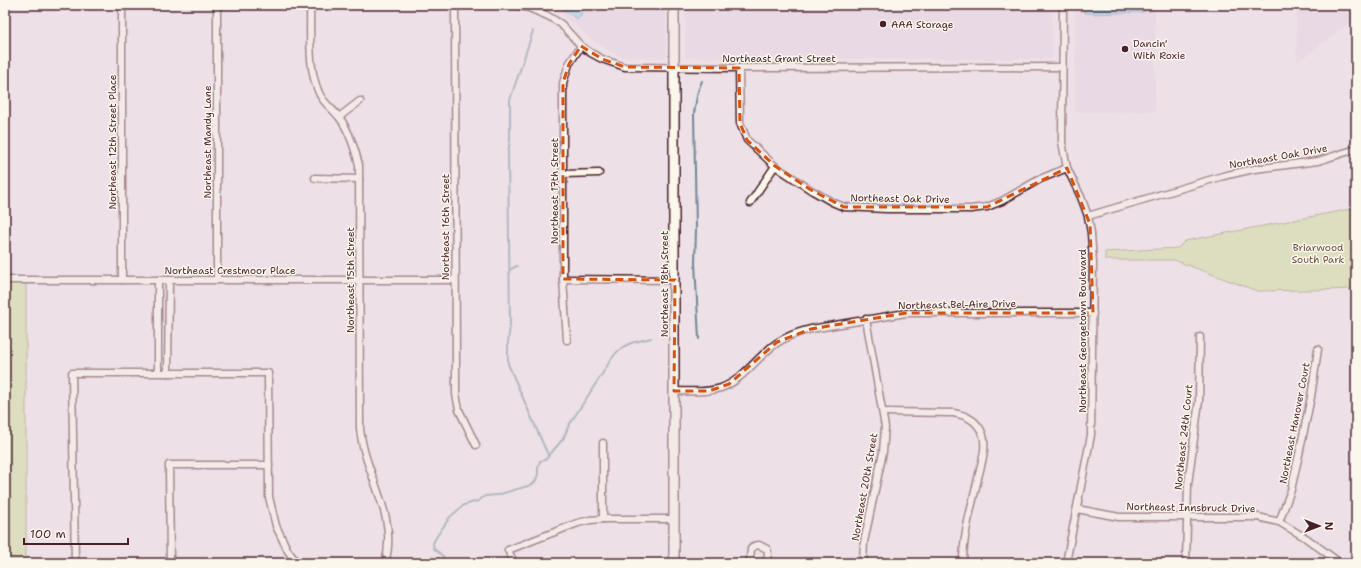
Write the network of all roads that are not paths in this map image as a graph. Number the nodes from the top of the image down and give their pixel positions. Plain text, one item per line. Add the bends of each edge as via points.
1 (122, 5) edge
2 (217, 5) edge
3 (310, 5) edge
4 (455, 5) edge
5 (515, 5) edge
6 (674, 5) edge
7 (1062, 5) edge
8 (581, 46) junction
9 (674, 67) junction
10 (1062, 67) junction
11 (738, 68) junction
12 (360, 101) dead end
13 (339, 117) junction
14 (1356, 149) edge
15 (775, 166) junction
16 (1067, 168) junction
17 (599, 173) dead end
18 (564, 174) junction
19 (315, 178) dead end
20 (359, 179) junction
21 (750, 203) dead end
22 (1088, 216) junction
23 (5, 280) edge
24 (122, 280) junction
25 (158, 280) junction
26 (169, 280) junction
27 (217, 280) junction
28 (360, 280) junction
29 (455, 280) junction
30 (563, 280) junction
31 (675, 280) junction
32 (1093, 314) junction
33 (866, 319) junction
34 (1200, 337) dead end
35 (567, 340) dead end
36 (1318, 349) dead end
37 (158, 372) junction
38 (168, 373) junction
39 (674, 392) junction
40 (883, 412) junction
41 (603, 443) dead end
42 (476, 444) dead end
43 (269, 464) junction
44 (1077, 509) junction
45 (1187, 517) junction
46 (603, 519) junction
47 (674, 519) junction
48 (1279, 522) junction
49 (75, 563) edge
50 (170, 563) edge
51 (297, 563) edge
52 (385, 563) edge
53 (514, 563) edge
54 (674, 563) edge
55 (753, 563) edge
56 (764, 563) edge
57 (863, 563) edge
58 (963, 563) edge
59 (1066, 563) edge
60 (1186, 563) edge
61 (1340, 563) edge

1 - 24 street, Northeast 12th Street Place
2 - 27 street, Northeast Mandy Lane
3 - 13 street, Northeast 15th Street via 314,78 324,101
4 - 29 street, Northeast 16th Street
5 - 8 street, Northeast Grant Street via 529,8 561,24
6 - 9 main road, Northeast 18th Street
7 - 10 street, Northeast Georgetown Boulevard
8 - 9 street, Northeast Grant Street via 602,59 625,66
8 - 18 street, Northeast 17th Street via 569,64 563,83
9 - 11 street, Northeast Grant Street
9 - 31 main road, Northeast 18th Street
10 - 11 street, Northeast Grant Street
10 - 16 street, Northeast Georgetown Boulevard via 1062,142
11 - 15 street, Northeast Oak Drive via 742,129 751,144
12 - 13 street
13 - 20 street, Northeast 15th Street via 354,146 359,164
14 - 22 street, Northeast Oak Drive via 1318,161 1254,169 1223,176
15 - 16 street, Northeast Oak Drive via 811,190 844,207 887,209 987,207 1040,178
15 - 21 street
16 - 22 street, Northeast Georgetown Boulevard
17 - 18 street
18 - 30 street, Northeast 17th Street
19 - 20 street
20 - 28 street, Northeast 15th Street
22 - 32 street, Northeast Georgetown Boulevard via 1093,262
23 - 24 street, Northeast Crestmoor Place
24 - 25 street, Northeast Crestmoor Place
25 - 26 street, Northeast Crestmoor Place
25 - 37 street
26 - 27 street, Northeast Crestmoor Place
26 - 38 street
27 - 28 street, Northeast Crestmoor Place
28 - 29 street, Northeast Crestmoor Place
28 - 52 street, Northeast 15th Street via 360,432 363,450 387,520 388,545
29 - 42 street, Northeast 16th Street via 456,394 459,410
30 - 31 street
30 - 35 street, Northeast 17th Street
31 - 39 main road, Northeast 18th Street
32 - 33 street, Northeast Bel-Aire Drive via 913,313
32 - 44 street, Northeast Georgetown Boulevard via 1091,435
33 - 39 street, Northeast Bel-Aire Drive via 810,329 787,336 767,350 737,379 720,388 709,391
33 - 40 street, Northeast 20th Street
34 - 45 street, Northeast 24th Court via 1199,401 1190,463
36 - 48 street, Northeast Hanover Court via 1291,490
37 - 38 street
37 - 49 street via 72,373
38 - 43 street via 268,373
39 - 47 main road, Northeast 18th Street
40 - 57 street, Northeast 20th Street via 885,440 864,542
40 - 58 street via 962,414 980,428 984,444 965,538
41 - 46 street
43 - 50 street via 169,466
43 - 51 street via 271,512 281,539
44 - 45 street, Northeast Innsbruck Drive via 1119,517
44 - 59 street, Northeast Georgetown Boulevard
45 - 48 street, Northeast Innsbruck Drive via 1258,517
45 - 60 street, Northeast 24th Court
46 - 47 street
46 - 53 street via 578,523 508,550
47 - 54 main road, Northeast 18th Street
48 - 61 street, Northeast Innsbruck Drive
55 - 56 street via 750,559 751,549 759,545 768,552 768,558

